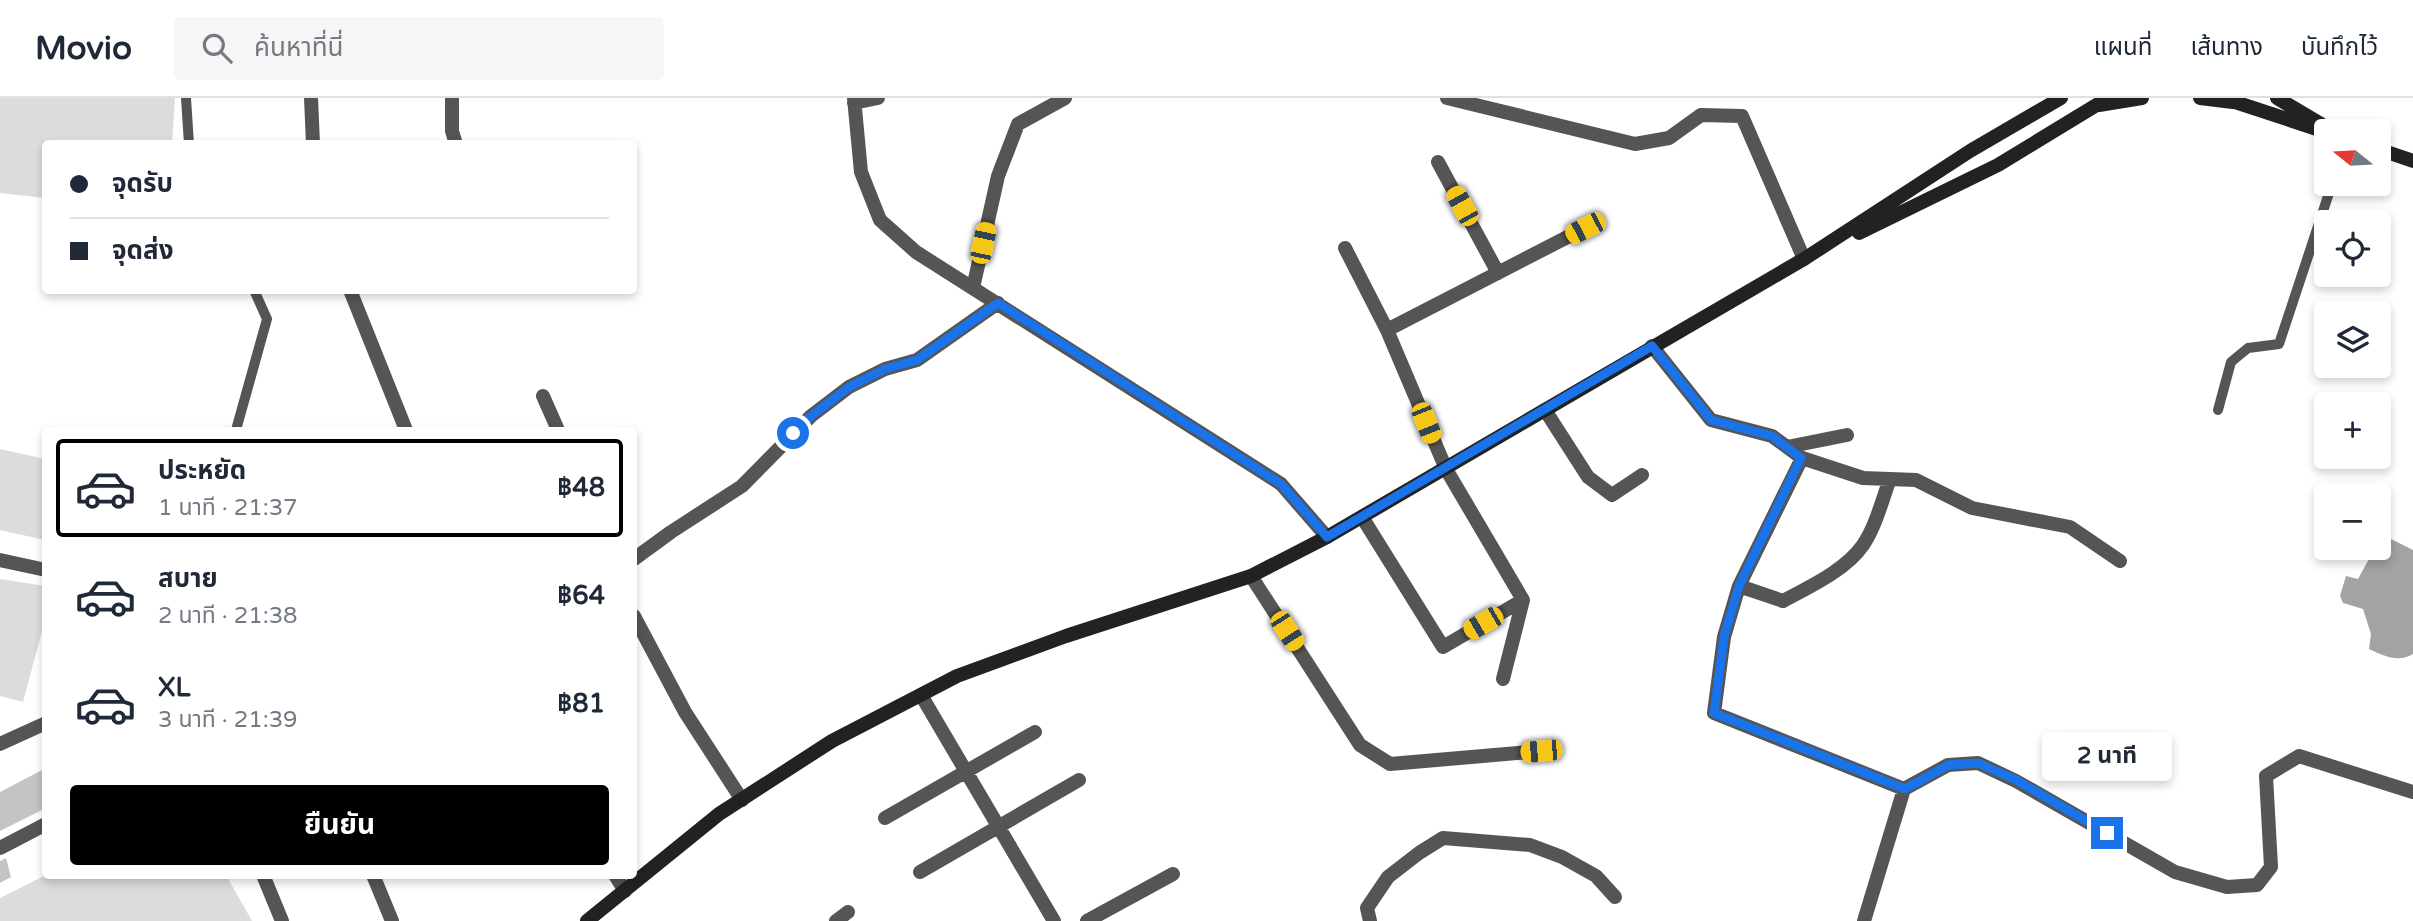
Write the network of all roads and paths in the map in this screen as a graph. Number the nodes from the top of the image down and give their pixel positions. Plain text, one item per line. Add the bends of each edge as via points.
1 (186, 98) edge
2 (311, 98) edge
3 (452, 98) edge
4 (878, 98) edge
5 (1065, 98) edge
6 (1447, 98) edge
7 (2061, 98) edge
8 (2142, 98) edge
9 (2200, 98) edge
10 (2277, 98) edge
11 (2229, 100) edge
12 (854, 101) edge
13 (2102, 102) edge
14 (2314, 119) edge
15 (2314, 128) edge
16 (188, 140) edge
17 (313, 140) edge
18 (455, 140) edge
19 (2391, 153) edge
20 (2413, 161) edge
21 (1438, 162) dead end
22 (2328, 196) edge
23 (1585, 228) dead end
24 (1345, 248) dead end
25 (1804, 259) junction
26 (1498, 273) junction
27 (973, 288) junction
28 (256, 294) edge
29 (352, 294) edge
30 (998, 303) junction
31 (1387, 330) junction
32 (1652, 346) junction
33 (543, 396) dead end
34 (1545, 410) junction
35 (2218, 410) dead end
36 (237, 427) edge
37 (405, 427) edge
38 (557, 427) edge
39 (1847, 435) dead end
40 (1787, 447) junction
41 (1801, 458) junction
42 (1446, 470) junction
43 (1642, 475) dead end
44 (1889, 479) junction
45 (1362, 517) junction
46 (1327, 537) junction
47 (637, 557) edge
48 (0, 560) edge
49 (2120, 561) dead end
50 (42, 569) edge
51 (1251, 576) junction
52 (1739, 586) junction
53 (1523, 600) junction
54 (637, 622) edge
55 (1503, 679) dead end
56 (921, 695) junction
57 (42, 725) edge
58 (1035, 732) dead end
59 (0, 744) edge
60 (1541, 751) dead end
61 (966, 772) junction
62 (1079, 780) dead end
63 (1905, 789) junction
64 (2413, 792) edge
65 (742, 800) junction
66 (885, 818) dead end
67 (42, 826) edge
68 (999, 827) junction
69 (0, 848) edge
70 (920, 872) dead end
71 (1173, 874) dead end
72 (265, 879) edge
73 (375, 879) edge
74 (618, 879) edge
75 (625, 891) junction
76 (1615, 897) dead end
77 (282, 921) edge
78 (392, 921) edge
79 (587, 921) edge
80 (1054, 921) edge
81 (1087, 921) edge
82 (1370, 921) edge
83 (1864, 921) edge

1 - 16 lane
2 - 17 street
3 - 18 street
4 - 12 street
5 - 27 street via 1018,124 998,176
6 - 25 street via 1635,144 1669,138 1701,115 1742,116
7 - 25 main road
8 - 13 main road
9 - 11 main road
10 - 14 main road
11 - 15 main road
12 - 27 street via 861,172 880,220 916,251
13 - 25 main road via 1997,165
19 - 20 main road
21 - 26 street
22 - 35 lane via 2279,344 2248,348 2231,362
23 - 26 street
24 - 31 street
25 - 32 main road
26 - 31 street
27 - 30 street
28 - 36 lane via 267,319
29 - 37 street
30 - 46 street via 1281,484
30 - 47 street via 917,360 849,387 811,416 742,486
31 - 42 street
32 - 34 main road
32 - 40 street via 1711,420 1772,436
33 - 38 street
34 - 42 main road
34 - 43 street via 1588,477 1612,495
39 - 40 street
40 - 41 street
41 - 44 street via 1863,478
41 - 52 street
42 - 45 main road
42 - 53 street
44 - 49 street via 1916,480 1972,508 2070,527
44 - 52 street via 1863,546 1830,576 1783,601
45 - 46 main road
45 - 53 street via 1443,647
46 - 51 main road
48 - 50 street
51 - 56 main road via 1066,636 957,676
51 - 60 street via 1360,746 1390,764
52 - 63 street via 1724,637 1714,713
53 - 55 street
54 - 65 street via 685,712
56 - 61 street
56 - 65 main road via 832,741
57 - 59 street
58 - 61 street
61 - 66 street
61 - 68 street
62 - 68 street
63 - 64 street via 1948,765 1978,763 2016,780 2175,872 2227,887 2257,885 2271,867 2266,776 2299,756
63 - 83 street
65 - 75 main road
67 - 69 street
68 - 70 street
68 - 80 street
71 - 81 street
72 - 77 street
73 - 78 street
74 - 75 street
75 - 79 main road
76 - 82 street via 1596,876 1530,845 1443,838 1388,877 1367,908

